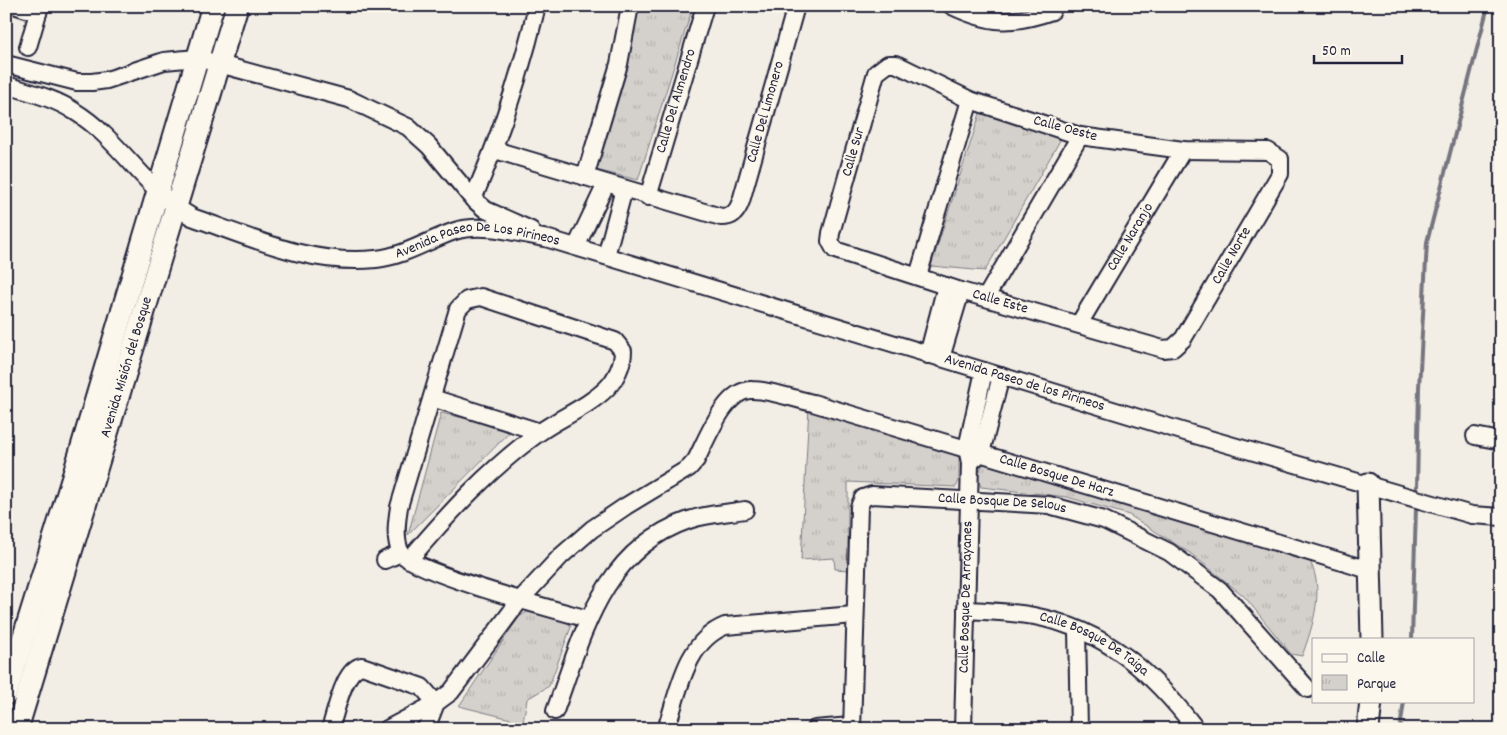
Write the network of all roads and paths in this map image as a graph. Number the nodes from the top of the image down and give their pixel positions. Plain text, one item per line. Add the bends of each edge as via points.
1 (16, 6) edge
2 (213, 6) edge
3 (237, 6) edge
4 (537, 6) edge
5 (630, 6) edge
6 (705, 6) edge
7 (796, 6) edge
8 (952, 6) edge
9 (39, 10) edge
10 (1052, 11) dead end
11 (28, 47) dead end
12 (198, 58) junction
13 (219, 63) junction
14 (6, 64) edge
15 (888, 64) joint
16 (6, 85) edge
17 (970, 100) junction
18 (1080, 136) junction
19 (495, 150) junction
20 (1183, 150) junction
21 (1280, 160) joint
22 (585, 177) junction
23 (606, 184) junction
24 (624, 190) junction
25 (159, 192) junction
26 (648, 197) junction
27 (473, 199) junction
28 (177, 209) junction
29 (549, 239) junction
30 (831, 246) joint
31 (576, 247) junction
32 (606, 256) junction
33 (918, 276) junction
34 (954, 288) junction
35 (986, 297) junction
36 (1079, 324) junction
37 (1173, 348) joint
38 (935, 356) junction
39 (984, 371) junction
40 (1001, 376) junction
41 (432, 398) junction
42 (540, 432) junction
43 (1475, 436) dead end
44 (1501, 442) edge
45 (973, 455) junction
46 (1368, 484) junction
47 (969, 500) junction
48 (745, 510) dead end
49 (1501, 517) edge
50 (405, 556) junction
51 (385, 560) dead end
52 (1370, 570) junction
53 (520, 600) junction
54 (966, 610) junction
55 (854, 615) junction
56 (588, 618) junction
57 (1077, 630) junction
58 (1372, 638) edge
59 (1308, 689) dead end
60 (6, 694) edge
61 (1371, 702) edge
62 (436, 703) junction
63 (555, 711) dead end
64 (852, 728) edge
65 (17, 729) edge
66 (330, 729) edge
67 (388, 729) edge
68 (426, 729) edge
69 (666, 729) edge
70 (816, 729) edge
71 (963, 729) edge
72 (1079, 729) edge
73 (1196, 729) edge
74 (1368, 729) edge

1 - 9 street
2 - 12 main road, Avenida Misión del Bosque
3 - 13 main road, Avenida Misión del Bosque
4 - 19 street
5 - 22 street via 619,64
6 - 26 street, Calle Del Almendro
7 - 26 street, Calle Del Limonero via 738,210 732,215 721,216
8 - 10 street via 974,17 1000,22 1029,19
9 - 11 street
12 - 13 street, Avenida Paseo De Los Pirineos
12 - 14 street, Avenida Paseo De Los Pirineos via 164,60 117,77 92,82 77,82
12 - 25 main road, Avenida Misión del Bosque
13 - 27 street, Avenida Paseo De Los Pirineos via 349,99 400,122 430,146
13 - 28 main road, Avenida Misión del Bosque
15 - 17 street, Calle Oeste via 896,64
15 - 30 street, Calle Sur via 876,73 831,233
16 - 25 street, Avenida Paseo De Los Pirineos via 74,111 97,128
17 - 18 street, Calle Oeste
17 - 33 street
18 - 20 street, Calle Oeste
18 - 35 street
19 - 22 street
19 - 27 street
20 - 21 street, Calle Oeste via 1268,151
20 - 36 street, Calle Naranjo
21 - 37 street, Calle Norte via 1280,174 1183,339
22 - 23 street
23 - 24 street
23 - 31 street
24 - 26 street
24 - 32 street
25 - 28 street, Avenida Paseo De Los Pirineos
25 - 60 main road, Avenida Misión del Bosque
27 - 29 street, Avenida Paseo De Los Pirineos via 486,210
28 - 29 street, Avenida Paseo De Los Pirineos via 302,254 330,259 378,259 404,253 456,230 483,228
28 - 65 main road, Avenida Misión del Bosque
29 - 31 street, Avenida Paseo de los Pirineos
30 - 33 street, Calle Este via 840,253
31 - 32 street, Avenida Paseo de los Pirineos
32 - 38 street, Avenida Paseo de los Pirineos
33 - 34 street, Calle Este
34 - 35 street, Calle Este
34 - 38 street
35 - 36 street, Calle Este
36 - 37 street, Calle Este via 1163,349
38 - 39 street, Avenida Paseo de los Pirineos
39 - 40 street, Avenida Paseo de los Pirineos
39 - 45 street, Calle Bosque De Arrayanes
40 - 45 street, Calle Bosque De Arrayanes
40 - 46 street, Avenida Paseo de los Pirineos
41 - 42 street
41 - 42 street via 458,309 472,298 490,300 616,341 622,346 622,362 608,388
41 - 50 street via 399,507 397,532
42 - 50 street via 478,484
43 - 44 street
45 - 47 street, Calle Bosque De Arrayanes
45 - 52 street, Calle Bosque De Harz
45 - 53 street, Calle Bosque De Harz via 813,403 753,390 742,391 729,400 689,468 592,529 561,556
46 - 49 street, Avenida Paseo de los Pirineos via 1472,515
46 - 52 main road
47 - 54 street, Calle Bosque De Arrayanes
47 - 55 street, Calle Bosque De Selous via 872,495 863,498 859,507
47 - 59 street, Calle Bosque De Selous via 1028,503 1075,511 1104,520 1160,547 1220,590
48 - 56 street via 689,520 640,547 616,570
50 - 51 street
50 - 53 street
52 - 58 main road
53 - 56 street
53 - 62 street via 464,677
54 - 57 street, Calle Bosque De Taiga via 1036,616
54 - 71 street, Calle Bosque De Arrayanes
55 - 64 street, Calle Bosque De Selous
55 - 69 street via 725,626 713,631 693,652
56 - 63 street
57 - 72 street
57 - 73 street, Calle Bosque De Taiga via 1128,656 1162,687
61 - 74 main road
62 - 66 street via 422,687 358,667 347,678
62 - 67 street
62 - 68 street
64 - 70 street

